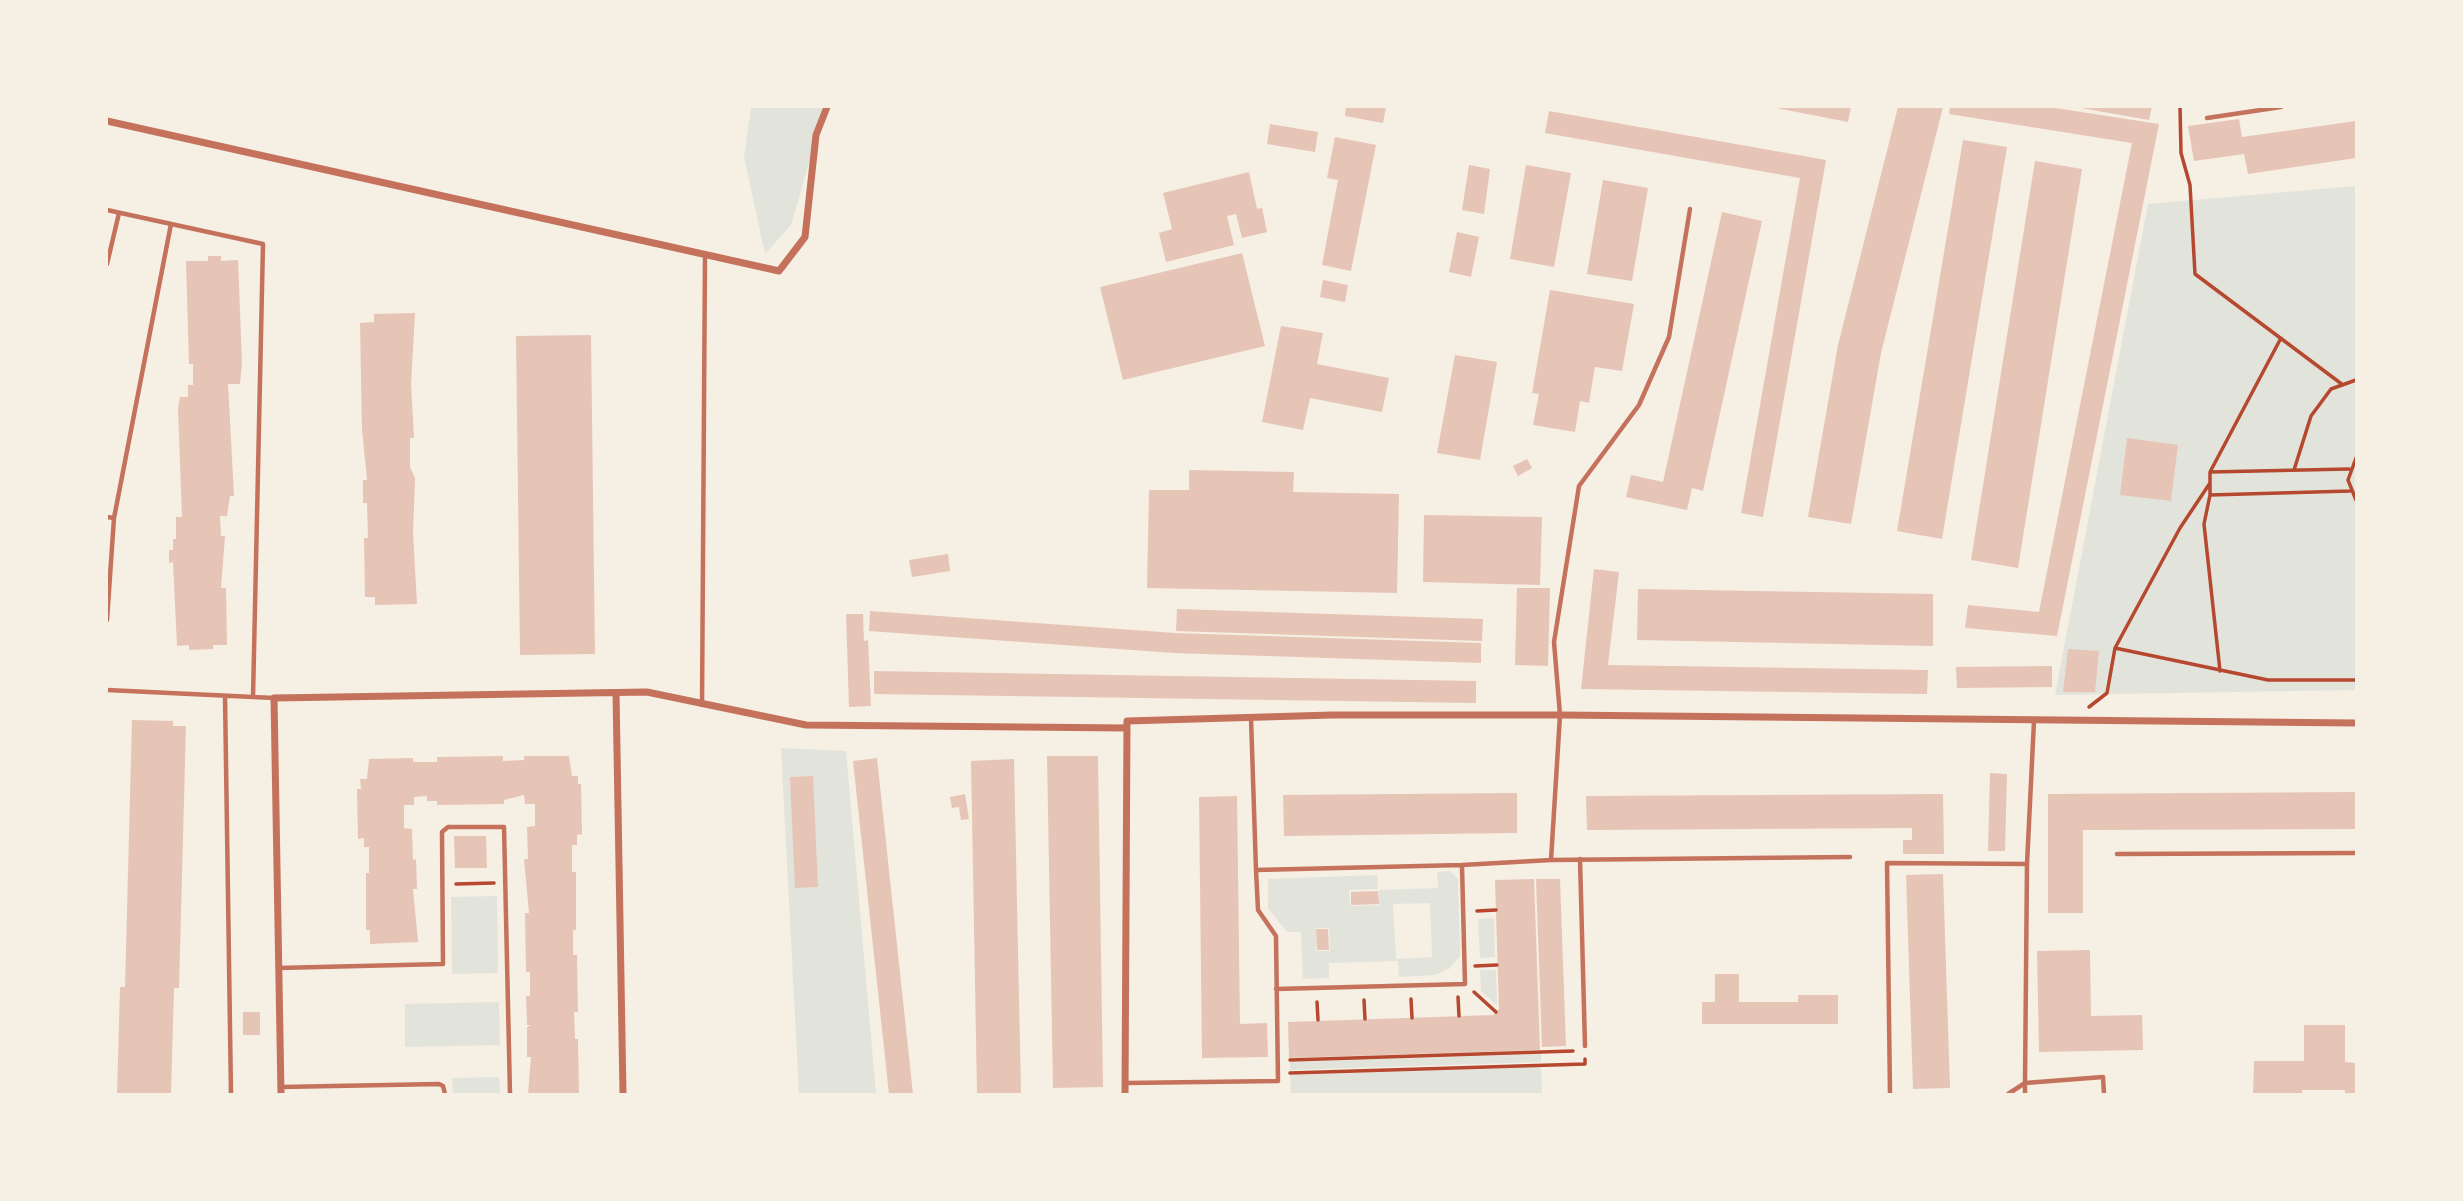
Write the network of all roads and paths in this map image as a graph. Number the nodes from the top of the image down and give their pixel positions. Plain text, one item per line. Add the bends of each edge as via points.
1 (827, 107) edge
2 (2180, 107) edge
3 (2281, 107) edge
4 (2207, 118) dead end
5 (107, 121) edge
6 (1690, 209) dead end
7 (107, 210) edge
8 (119, 213) junction
9 (171, 224) junction
10 (705, 254) junction
11 (107, 264) edge
12 (2281, 338) junction
13 (2356, 380) edge
14 (2343, 385) junction
15 (2356, 458) edge
16 (2349, 469) junction
17 (2293, 471) junction
18 (2210, 472) junction
19 (2210, 483) junction
20 (2350, 491) junction
21 (2210, 495) junction
22 (2356, 500) edge
23 (107, 517) edge
24 (114, 518) junction
25 (107, 620) edge
26 (2115, 648) junction
27 (2220, 671) junction
28 (2356, 680) edge
29 (107, 690) edge
30 (616, 693) junction
31 (225, 696) junction
32 (253, 697) junction
33 (274, 698) junction
34 (702, 705) junction
35 (1560, 715) junction
36 (1251, 718) junction
37 (2034, 720) junction
38 (2071, 720) junction
39 (2356, 723) edge
40 (1127, 724) junction
41 (2356, 853) edge
42 (2117, 854) dead end
43 (1850, 858) dead end
44 (1580, 859) junction
45 (1551, 860) junction
46 (2027, 864) junction
47 (1462, 865) junction
48 (1256, 870) junction
49 (507, 883) junction
50 (443, 884) junction
51 (1496, 910) dead end
52 (1463, 911) junction
53 (1497, 965) dead end
54 (1464, 966) junction
55 (278, 968) junction
56 (1458, 984) junction
57 (1465, 984) junction
58 (1411, 985) junction
59 (1364, 986) junction
60 (1317, 988) junction
61 (1276, 989) junction
62 (1496, 1012) dead end
63 (1459, 1016) dead end
64 (1412, 1018) dead end
65 (1365, 1019) dead end
66 (1318, 1020) dead end
67 (1585, 1048) joint
68 (1278, 1060) junction
69 (1585, 1063) dead end
70 (1278, 1073) junction
71 (1126, 1083) junction
72 (2025, 1083) junction
73 (281, 1091) edge
74 (231, 1094) edge
75 (445, 1094) edge
76 (510, 1094) edge
77 (622, 1094) edge
78 (1125, 1094) edge
79 (1890, 1094) edge
80 (2008, 1094) edge
81 (2025, 1094) edge
82 (2104, 1094) edge

1 - 10 street via 816,135 806,237 779,271
2 - 12 path via 2195,274
3 - 4 lane
5 - 10 street
6 - 35 lane via 1669,337 1639,405 1579,486 1554,642
7 - 8 lane
8 - 9 lane
8 - 11 lane
9 - 24 lane
9 - 32 lane via 263,244
10 - 34 lane
12 - 14 path
12 - 18 path
13 - 14 path
14 - 17 path via 2331,389 2311,416
15 - 16 path
16 - 17 path
16 - 20 path
17 - 18 path
18 - 19 path
19 - 21 path
19 - 26 path via 2180,528
20 - 21 path
20 - 22 path
21 - 27 path via 2204,524
23 - 24 lane
24 - 25 lane
26 - 27 path
26 - 38 path via 2107,694
27 - 28 path via 2268,680
29 - 31 lane
30 - 33 street
30 - 34 street via 648,692
30 - 77 street
31 - 32 lane
31 - 74 lane
32 - 33 lane
33 - 55 street
34 - 40 street via 806,725
35 - 36 street
35 - 37 street
35 - 45 lane
36 - 40 street
36 - 48 lane
37 - 38 street
37 - 46 lane
38 - 39 street
40 - 71 street
41 - 42 lane
43 - 44 lane
44 - 45 lane
44 - 67 lane
45 - 47 lane
46 - 72 lane
46 - 79 lane via 1887,863
47 - 48 lane
47 - 52 lane
48 - 61 lane via 1258,910 1276,936
49 - 50 path
49 - 50 lane via 504,827 448,827 442,832
49 - 76 lane
50 - 55 lane via 443,964
51 - 52 path
52 - 54 lane
53 - 54 path
54 - 57 lane
55 - 73 street
56 - 57 lane
56 - 58 lane
56 - 63 path
57 - 62 path
58 - 59 lane
58 - 64 path
59 - 60 lane
59 - 65 path
60 - 61 lane
60 - 66 path
61 - 68 lane
67 - 68 path
68 - 70 lane
69 - 70 path
70 - 71 lane via 1278,1081
71 - 78 street
72 - 80 lane
72 - 81 lane
72 - 82 lane via 2104,1077
73 - 75 lane via 439,1084

